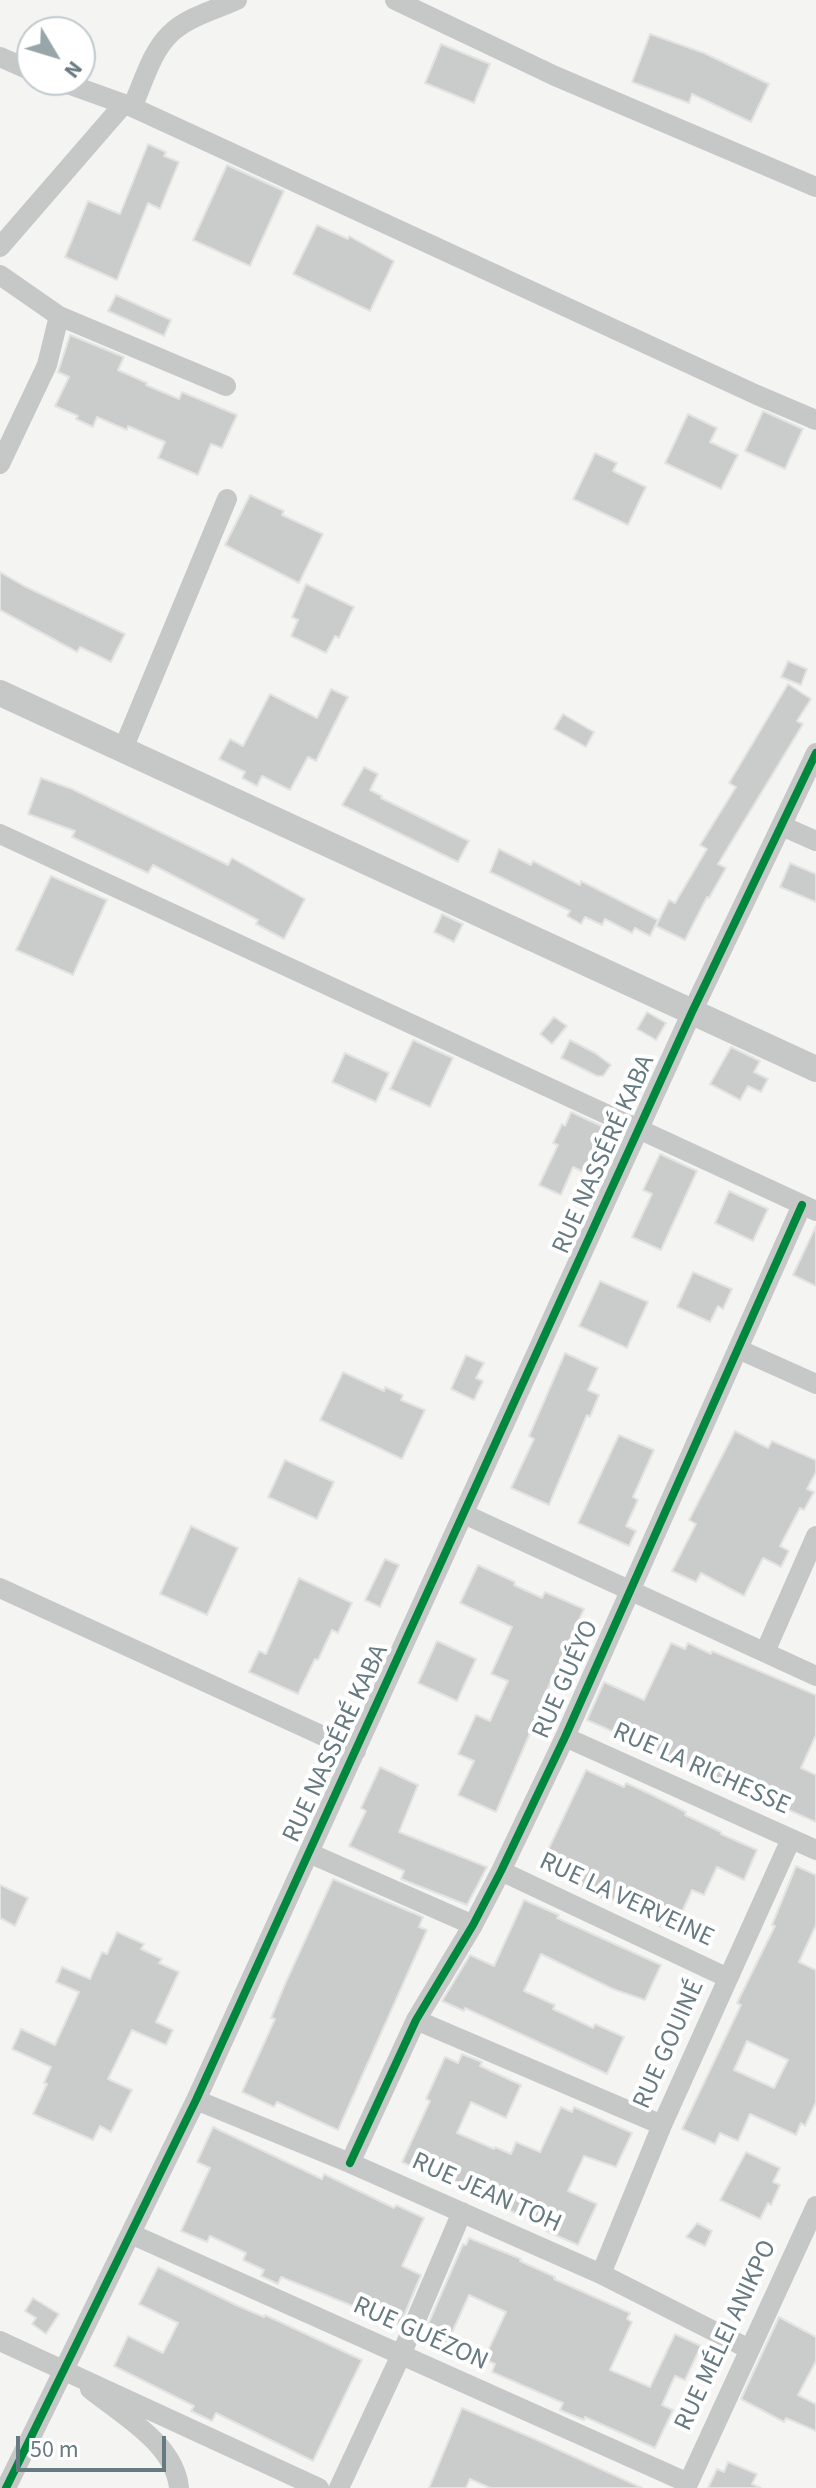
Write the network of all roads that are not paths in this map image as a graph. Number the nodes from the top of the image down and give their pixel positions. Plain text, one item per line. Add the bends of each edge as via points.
1 (237, 0) edge
2 (395, 0) edge
3 (96, 94) edge
4 (128, 106) junction
5 (816, 187) edge
6 (0, 247) edge
7 (0, 275) edge
8 (59, 316) junction
9 (226, 386) dead end
10 (816, 420) edge
11 (0, 464) edge
12 (227, 499) dead end
13 (0, 693) edge
14 (123, 749) junction
15 (816, 753) edge
16 (782, 826) junction
17 (0, 834) edge
18 (816, 841) edge
19 (692, 1012) junction
20 (816, 1069) edge
21 (639, 1128) junction
22 (809, 1208) edge
23 (738, 1349) junction
24 (816, 1384) edge
25 (464, 1514) junction
26 (816, 1536) edge
27 (0, 1588) edge
28 (630, 1588) junction
29 (765, 1652) junction
30 (816, 1676) edge
31 (565, 1737) junction
32 (356, 1751) junction
33 (791, 1839) junction
34 (816, 1850) edge
35 (309, 1853) junction
36 (501, 1871) junction
37 (473, 1925) junction
38 (728, 1978) junction
39 (416, 2020) junction
40 (196, 2100) junction
41 (662, 2125) junction
42 (350, 2163) junction
43 (816, 2206) edge
44 (462, 2212) junction
45 (131, 2234) junction
46 (601, 2274) junction
47 (0, 2341) edge
48 (749, 2349) junction
49 (401, 2355) junction
50 (65, 2369) junction
51 (687, 2486) edge
52 (6, 2488) edge
53 (179, 2488) edge
54 (319, 2488) edge
55 (339, 2488) edge

1 - 4 street via 169,35
2 - 5 street via 555,76
3 - 4 street
4 - 6 street
4 - 10 street
7 - 8 street
8 - 9 street
8 - 11 street via 47,365
12 - 14 street
13 - 14 street
14 - 19 street
15 - 16 street, RUE NASSÉRÉ KABA
16 - 18 street
16 - 19 street, RUE NASSÉRÉ KABA
17 - 21 street
19 - 20 street
19 - 21 street, RUE NASSÉRÉ KABA
21 - 22 street
21 - 25 street, RUE NASSÉRÉ KABA
22 - 23 street, RUE GUÉYO
23 - 24 street
23 - 28 street, RUE GUÉYO
25 - 28 street
25 - 32 street, RUE NASSÉRÉ KABA
26 - 29 street
27 - 32 street
28 - 29 street
28 - 31 street, RUE GUÉYO
29 - 30 street
31 - 33 street, RUE LA RICHESSE
31 - 36 street, RUE GUÉYO
32 - 35 street, RUE NASSÉRÉ KABA
33 - 34 street, RUE LA RICHESSE
33 - 38 street, RUE GOUINÉ
35 - 37 street
35 - 40 street, RUE NASSÉRÉ KABA
36 - 37 street, RUE GUÉYO
36 - 38 street, RUE LA VERVEINE
37 - 39 street, RUE GUÉYO
38 - 41 street, RUE GOUINÉ
39 - 41 street
39 - 42 street, RUE GUÉYO
40 - 42 street, RUE JEAN TOH
40 - 45 street, RUE NASSÉRÉ KABA
41 - 46 street, RUE GOUINÉ
42 - 44 street, RUE JEAN TOH
43 - 48 street, RUE MÉLEI ANIKPO
44 - 46 street, RUE JEAN TOH
44 - 49 street
45 - 49 street, RUE GUÉZON
45 - 50 street, RUE NASSÉRÉ KABA
46 - 48 street, RUE JEAN TOH
47 - 50 street
48 - 51 street, RUE MÉLEI ANIKPO
49 - 51 street, RUE GUÉZON
49 - 55 street
50 - 52 street, RUE NASSÉRÉ KABA
50 - 53 street via 160,2446 177,2472
50 - 54 street

